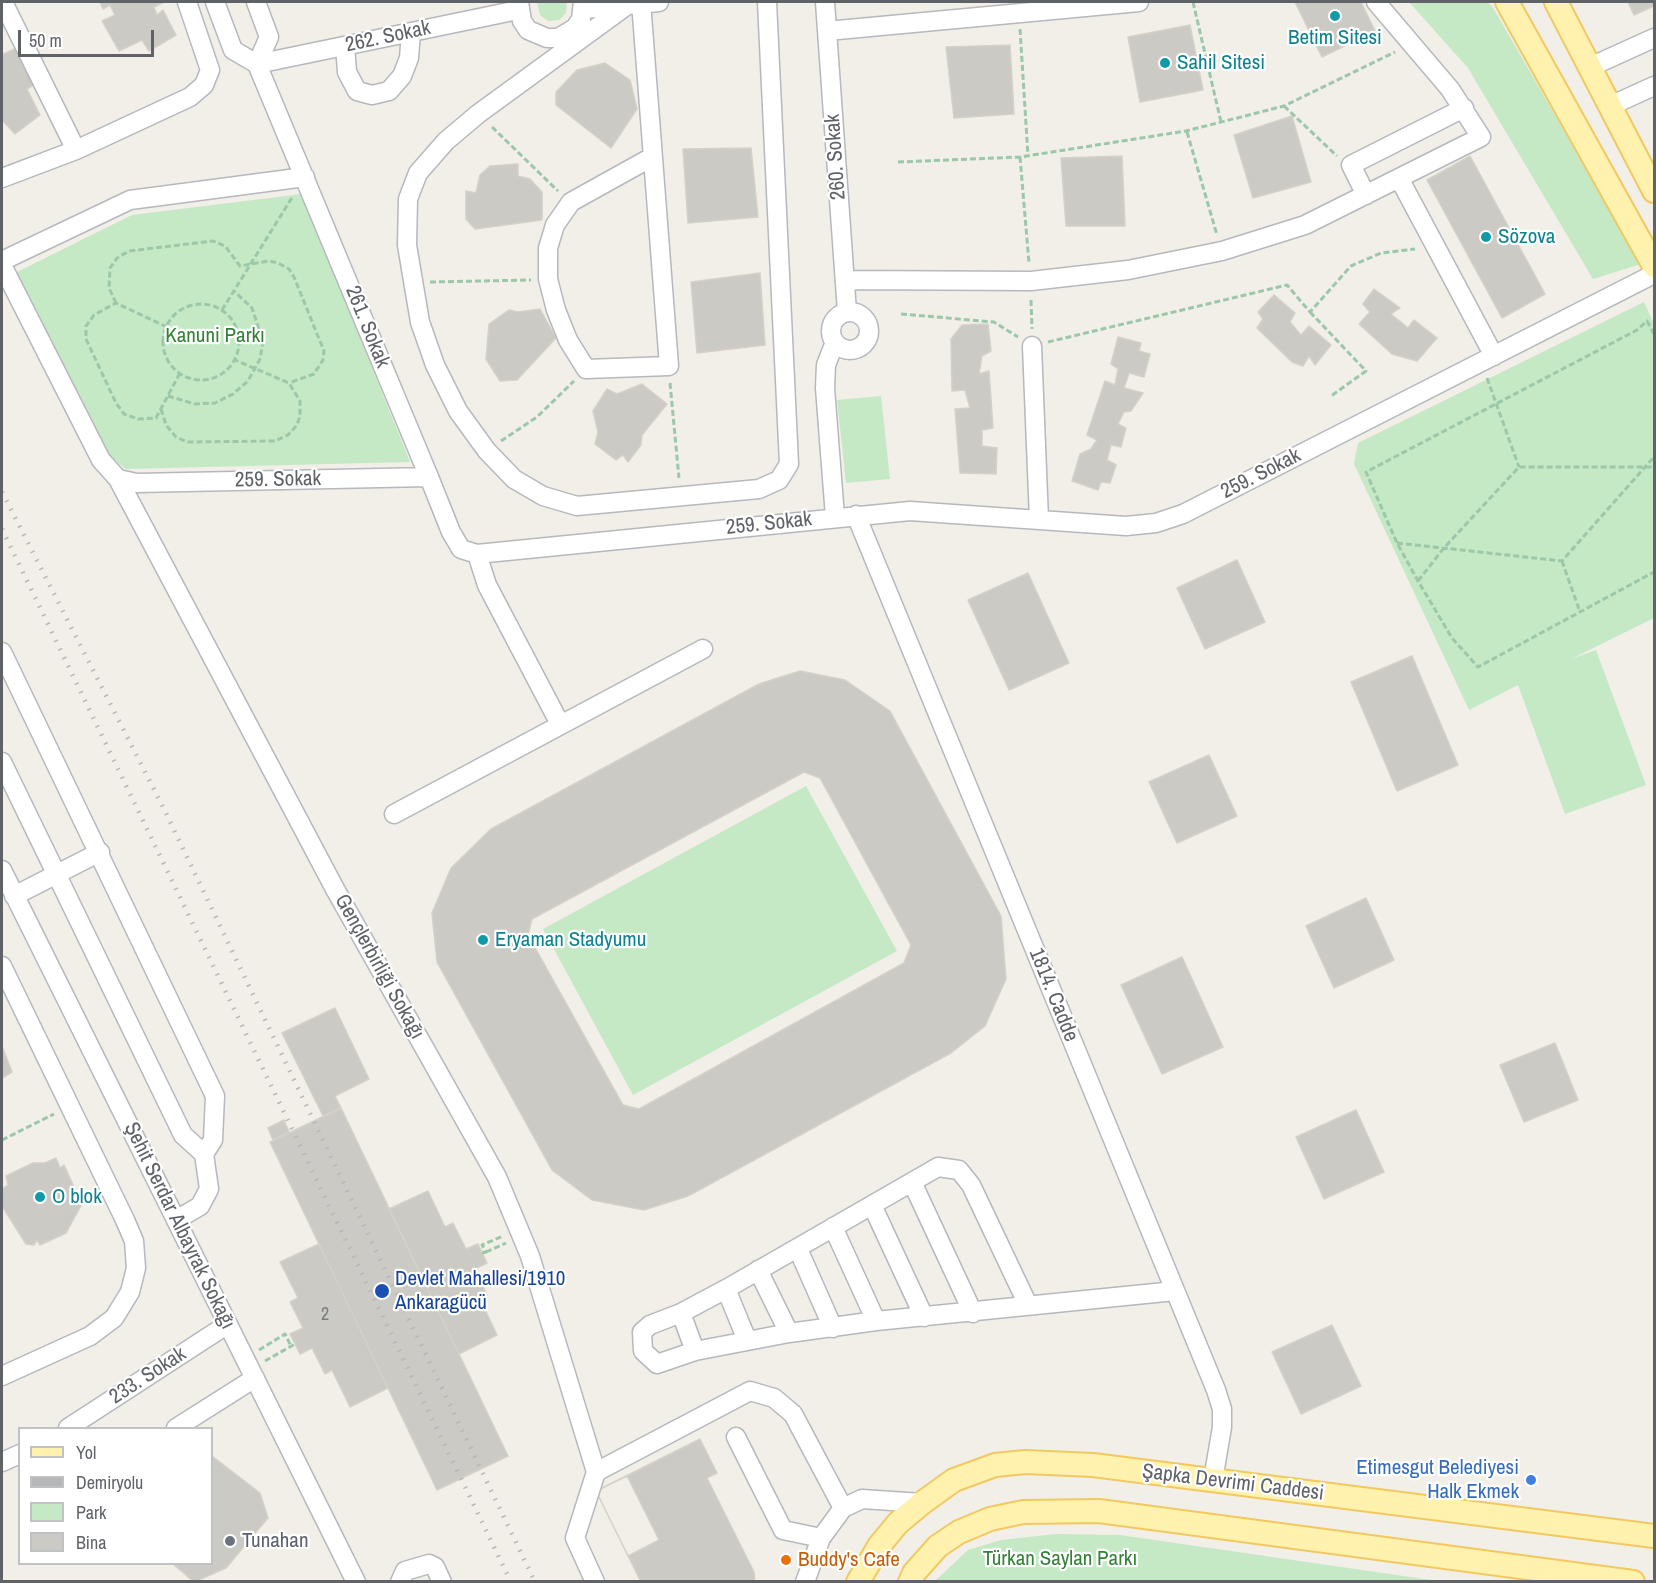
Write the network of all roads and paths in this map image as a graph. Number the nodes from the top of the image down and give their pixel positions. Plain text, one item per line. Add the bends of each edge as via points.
1 (3, 2) edge
2 (187, 2) edge
3 (214, 2) edge
4 (256, 2) edge
5 (767, 2) edge
6 (825, 2) edge
7 (1139, 2) edge
8 (1193, 2) edge
9 (1376, 2) edge
10 (1507, 2) edge
11 (1556, 2) edge
12 (642, 3) edge
13 (584, 5) edge
14 (518, 6) edge
15 (1019, 13) junction
16 (411, 32) junction
17 (827, 32) junction
18 (1654, 38) edge
19 (1413, 43) junction
20 (345, 46) junction
21 (257, 64) junction
22 (1590, 67) junction
23 (1654, 86) edge
24 (1284, 106) junction
25 (1610, 106) junction
26 (1464, 108) junction
27 (478, 114) junction
28 (1221, 122) junction
29 (1186, 131) junction
30 (76, 150) junction
31 (1028, 156) junction
32 (652, 157) junction
33 (1020, 157) junction
34 (898, 162) dead end
35 (1351, 165) junction
36 (305, 177) junction
37 (2, 178) edge
38 (1399, 178) junction
39 (1654, 191) edge
40 (1366, 195) junction
41 (571, 202) junction
42 (1222, 251) junction
43 (1442, 259) junction
44 (2, 263) edge
45 (249, 266) junction
46 (1654, 266) edge
47 (1654, 274) edge
48 (548, 279) junction
49 (845, 280) junction
50 (1031, 281) junction
51 (412, 282) junction
52 (234, 291) junction
53 (116, 303) junction
54 (222, 310) junction
55 (847, 312) junction
56 (1310, 312) junction
57 (901, 314) dead end
58 (166, 327) junction
59 (1654, 334) edge
60 (835, 342) junction
61 (1032, 346) junction
62 (1487, 359) junction
63 (235, 360) junction
64 (669, 366) junction
65 (256, 369) junction
66 (586, 369) junction
67 (180, 373) junction
68 (289, 383) junction
69 (168, 396) junction
70 (1331, 396) dead end
71 (1497, 402) junction
72 (161, 409) junction
73 (487, 451) junction
74 (1654, 458) edge
75 (1520, 467) junction
76 (1645, 467) junction
77 (1654, 467) edge
78 (429, 477) junction
79 (118, 479) junction
80 (681, 496) junction
81 (856, 515) junction
82 (835, 517) junction
83 (1039, 520) junction
84 (1396, 543) junction
85 (1443, 549) junction
86 (477, 554) junction
87 (1562, 561) junction
88 (1654, 572) edge
89 (1418, 581) junction
90 (1580, 612) junction
91 (703, 649) dead end
92 (2, 652) edge
93 (560, 724) junction
94 (2, 762) edge
95 (394, 814) dead end
96 (100, 852) junction
97 (2, 870) edge
98 (58, 875) junction
99 (14, 896) junction
100 (2, 966) edge
101 (70, 1106) junction
102 (2, 1140) edge
103 (204, 1154) junction
104 (912, 1182) junction
105 (872, 1205) junction
106 (176, 1220) junction
107 (833, 1227) junction
108 (505, 1235) dead end
109 (509, 1242) dead end
110 (798, 1249) junction
111 (758, 1270) junction
112 (726, 1289) junction
113 (1175, 1291) junction
114 (1028, 1305) junction
115 (681, 1313) junction
116 (974, 1313) junction
117 (924, 1317) junction
118 (876, 1321) junction
119 (228, 1324) junction
120 (833, 1328) junction
121 (789, 1333) junction
122 (747, 1340) junction
123 (263, 1348) dead end
124 (695, 1351) junction
125 (269, 1359) dead end
126 (2, 1376) edge
127 (255, 1378) junction
128 (70, 1427) edge
129 (178, 1427) edge
130 (736, 1437) dead end
131 (18, 1455) edge
132 (2, 1462) edge
133 (596, 1472) junction
134 (1213, 1480) junction
135 (922, 1503) junction
136 (843, 1508) junction
137 (1654, 1536) edge
138 (821, 1538) junction
139 (356, 1581) edge
140 (400, 1581) edge
141 (442, 1581) edge
142 (595, 1581) edge
143 (805, 1581) edge
144 (858, 1581) edge
145 (910, 1581) edge
146 (1633, 1581) edge

1 - 30 street
2 - 30 street via 210,70 204,85 190,97
3 - 21 street via 233,50
4 - 21 street via 269,37
5 - 80 street via 789,464 779,480 759,489
6 - 17 street, 260. Sokak
7 - 15 street
8 - 28 path
9 - 19 street
10 - 46 main road
11 - 22 main road
12 - 13 street, 262. Sokak
12 - 27 street
12 - 32 street
13 - 14 street, 262. Sokak via 575,28 558,38 528,30
14 - 16 street, 262. Sokak
15 - 17 street
15 - 31 path
16 - 20 street, 262. Sokak
16 - 20 street via 409,58 402,76 389,91 372,95 357,91 347,72
17 - 49 street, 260. Sokak
18 - 22 street
19 - 24 path
19 - 26 street
20 - 21 street, 262. Sokak
21 - 36 street, 261. Sokak
22 - 25 main road
23 - 25 street
24 - 28 path
24 - 35 path via 1331,153
25 - 39 main road
26 - 35 street
26 - 38 street via 1480,137
27 - 41 path
27 - 51 street via 446,141 418,173 408,200 407,245
28 - 29 path
29 - 31 path
29 - 42 path
30 - 37 street
31 - 33 path
32 - 41 street
32 - 64 street
33 - 34 path
33 - 50 path
35 - 40 street
36 - 44 street via 130,200
36 - 45 path
36 - 78 street, 261. Sokak
38 - 40 street
38 - 43 street
40 - 42 street via 1305,225
41 - 48 street via 555,225 548,248
42 - 50 street via 1128,270
43 - 56 path via 1413,248 1381,254 1351,266
43 - 62 street
44 - 79 street via 101,460
45 - 52 path
45 - 53 path via 240,266 225,246 213,241 129,251 110,268 109,288
45 - 68 path via 268,261 289,269 324,351 314,374
47 - 62 street, 259. Sokak
48 - 51 path
48 - 66 street via 568,340
49 - 50 street
49 - 55 street, 260. Sokak
50 - 61 path
51 - 73 street via 435,365 458,411
52 - 54 path
52 - 65 path via 252,308 259,324 263,342
53 - 58 path
53 - 72 path via 94,315 86,326 90,352 124,414 138,419 156,418
54 - 58 path via 211,305 185,307
54 - 63 path via 237,329
55 - 60 street via 833,323
55 - 60 street via 859,314 868,323 866,341 851,350
56 - 61 path via 1287,285
56 - 70 path via 1366,371
57 - 61 path via 994,322
58 - 67 path via 164,350
59 - 71 path via 1647,321 1637,330
60 - 82 street via 826,365 825,388
61 - 83 street
62 - 71 path
62 - 83 street, 259. Sokak via 1183,514 1156,523 1126,526
63 - 65 path
63 - 67 path via 224,373 213,378 201,380
64 - 66 street
64 - 80 path
65 - 68 path
65 - 69 path via 240,388 215,403 195,404
66 - 73 path via 537,417
67 - 69 path
68 - 72 path via 300,401 300,416 288,435 275,441 187,442 176,437 166,425
69 - 72 path
71 - 75 path
71 - 84 path via 1366,472
73 - 80 street via 514,479 543,496 577,507
74 - 76 path
75 - 76 path
75 - 85 path
76 - 77 path
76 - 87 path
78 - 79 street, 259. Sokak via 137,483
78 - 86 street via 461,549
79 - 133 street, Gençlerbirliği Sokağı via 335,889 496,1177 530,1256
81 - 82 street, 259. Sokak
81 - 83 street, 259. Sokak via 910,511
81 - 113 street, 1814. Cadde
82 - 86 street, 259. Sokak
84 - 85 path
84 - 89 path
85 - 87 path
85 - 89 path
86 - 93 street via 487,585
87 - 90 path
88 - 90 path
89 - 90 path via 1452,638 1478,667
91 - 93 street
92 - 96 street
93 - 95 street
94 - 98 street
96 - 98 street
96 - 103 street via 215,1096 213,1140
97 - 99 street, Şehit Serdar Albayrak Sokağı
98 - 99 street
98 - 103 street via 183,1135
99 - 106 street, Şehit Serdar Albayrak Sokağı
100 - 101 street
101 - 102 path
101 - 126 street via 134,1241 130,1292 114,1318 90,1336
103 - 106 street via 209,1189 200,1206
104 - 105 street
104 - 114 street via 938,1167 959,1170 971,1185
104 - 116 street
105 - 107 street
105 - 117 street
106 - 119 street, Şehit Serdar Albayrak Sokağı
107 - 110 street
107 - 118 street
108 - 109 path via 482,1245 484,1253
110 - 111 street
110 - 120 street
111 - 112 street
111 - 121 street
112 - 115 street
112 - 122 street
113 - 114 street
113 - 134 street, 1814. Cadde via 1222,1410
114 - 116 street
115 - 124 street
115 - 124 street via 642,1332 643,1351 657,1364
116 - 117 street
117 - 118 street
118 - 120 street
119 - 127 street, Şehit Serdar Albayrak Sokağı
119 - 128 street, 233. Sokak
120 - 121 street
121 - 122 street
122 - 124 street
123 - 125 path via 285,1334 293,1345
127 - 129 street
127 - 139 street, Şehit Serdar Albayrak Sokağı
130 - 138 street via 783,1530
131 - 132 street
133 - 136 street via 750,1391 774,1398 793,1414
133 - 142 street via 574,1538
134 - 135 main road, Şapka Devrimi Caddesi via 1025,1462 995,1465 954,1480
134 - 137 main road, Şapka Devrimi Caddesi
135 - 136 street via 862,1499
135 - 144 main road, Şapka Devrimi Caddesi via 879,1546
136 - 138 street
138 - 143 street
140 - 141 street via 405,1571 429,1564
145 - 146 main road via 938,1546 990,1519 1023,1512 1099,1511

